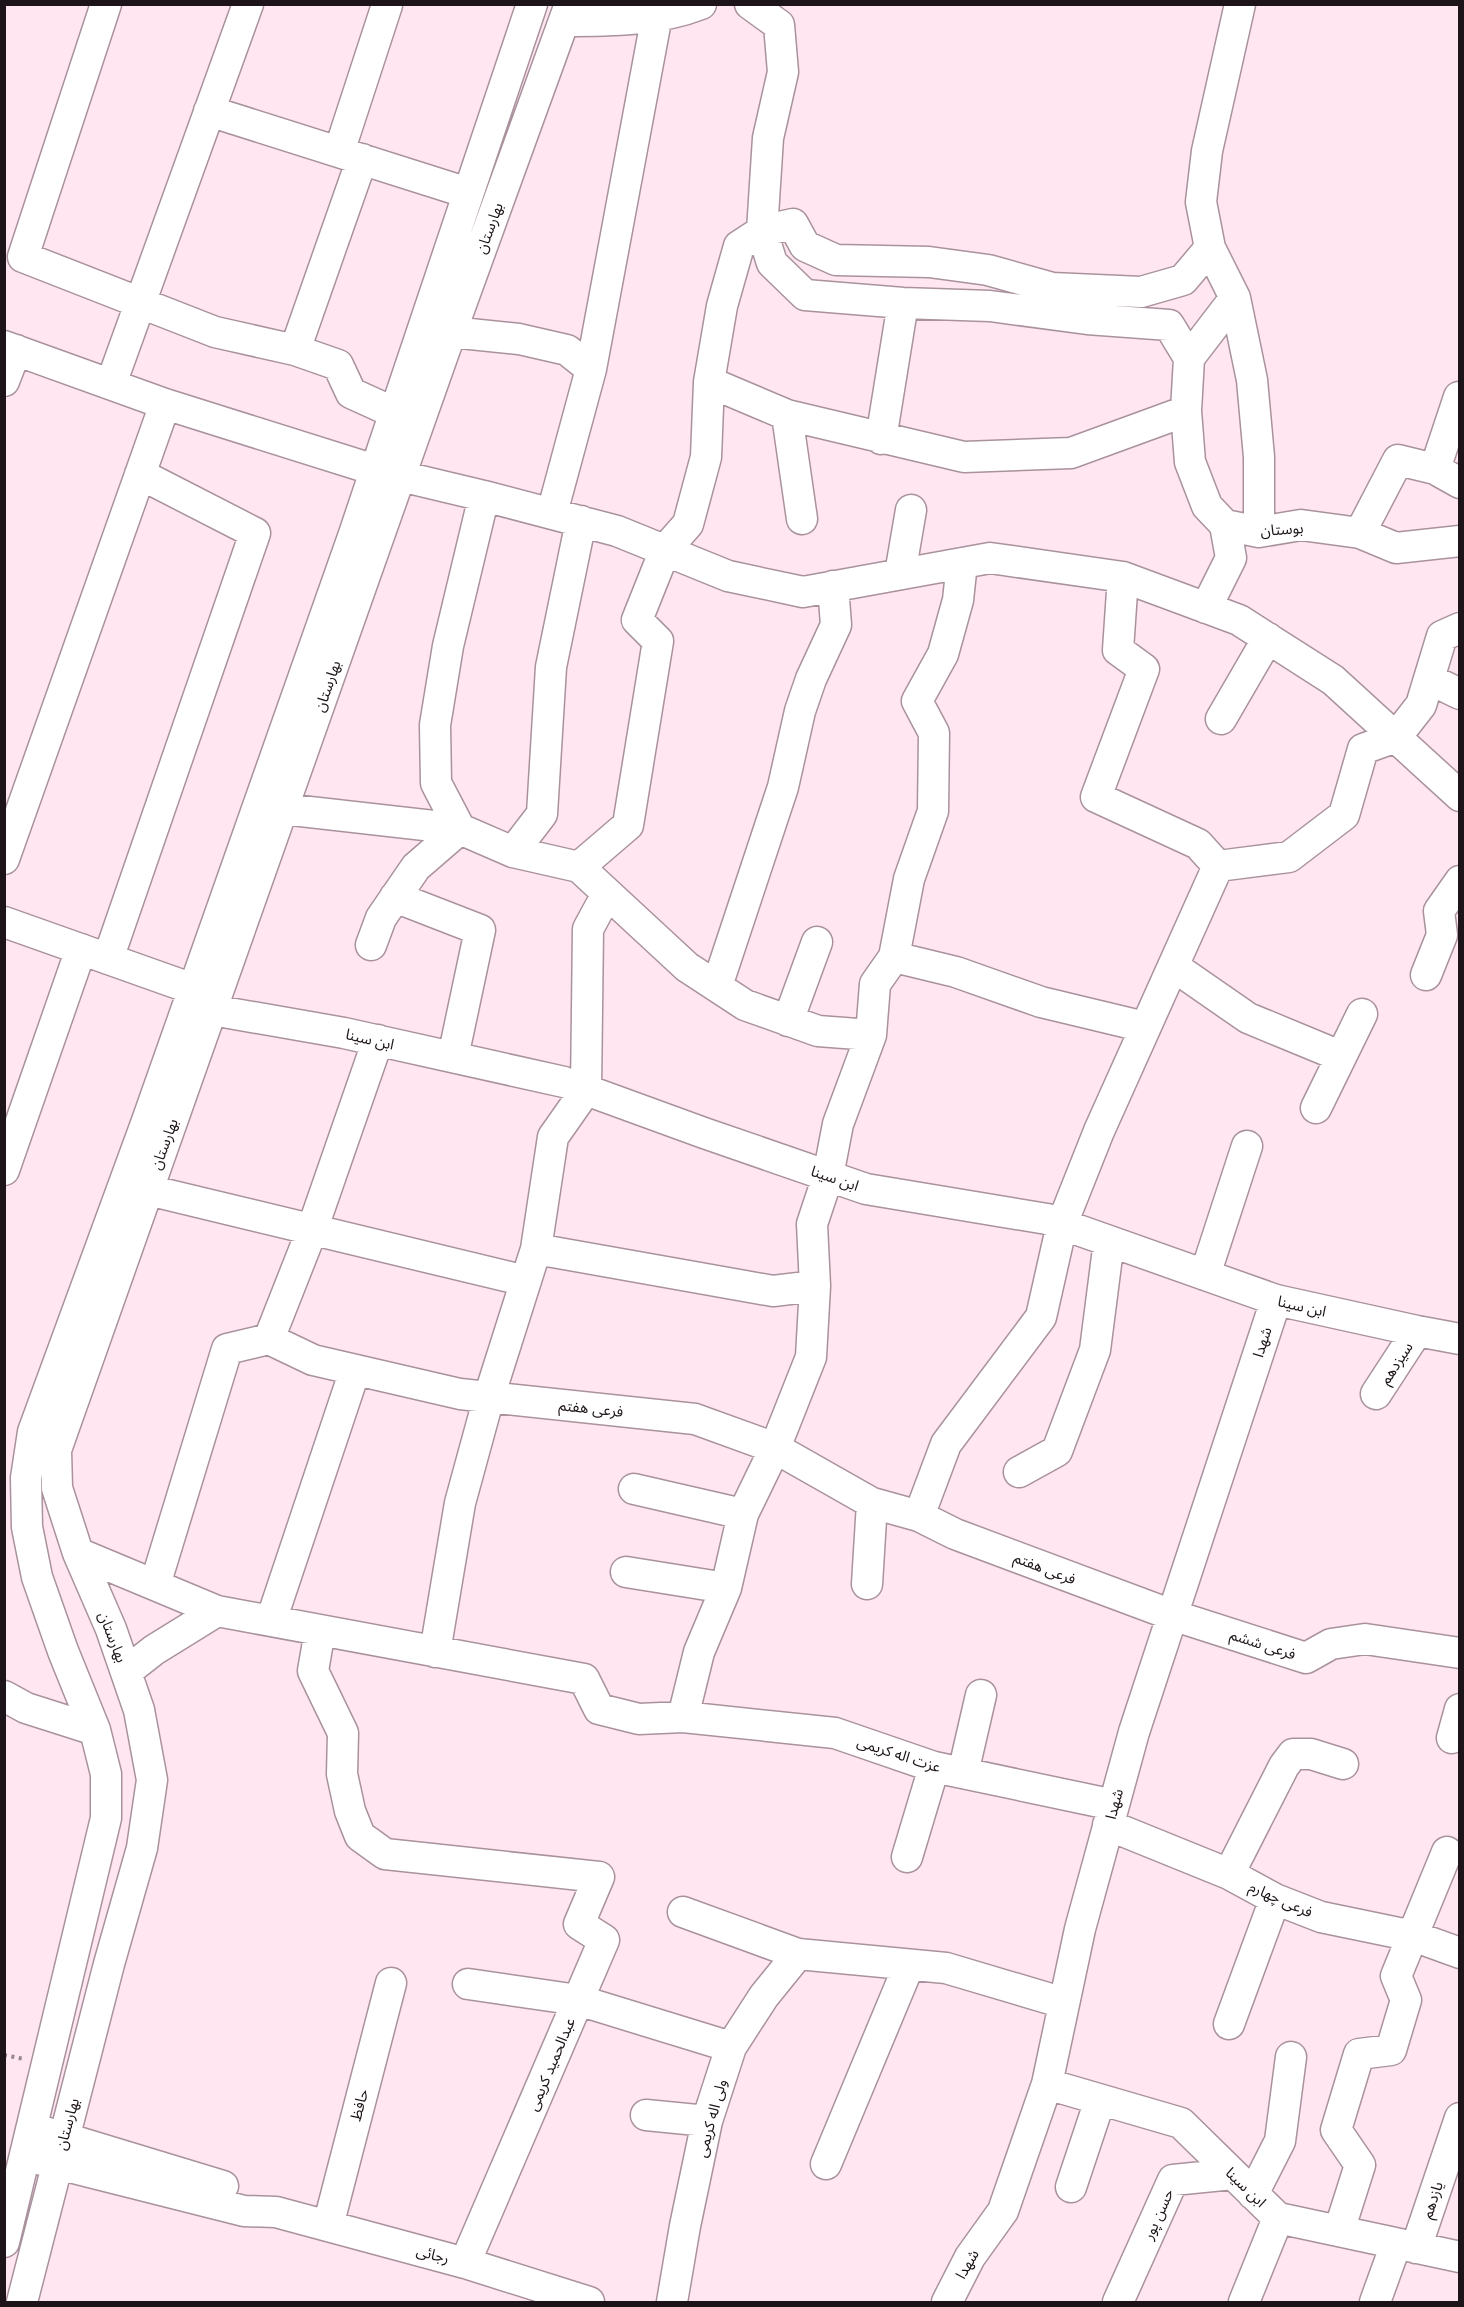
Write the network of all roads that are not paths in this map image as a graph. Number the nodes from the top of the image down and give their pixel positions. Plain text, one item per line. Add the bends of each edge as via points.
1 (106, 4) edge
2 (248, 4) edge
3 (532, 4) edge
4 (701, 4) edge
5 (750, 4) edge
6 (1240, 4) edge
7 (387, 5) edge
8 (567, 13) edge
9 (657, 15) junction
10 (209, 111) junction
11 (350, 156) junction
12 (468, 193) junction
13 (762, 231) junction
14 (1210, 248) junction
15 (1183, 280) junction
16 (1235, 298) junction
17 (903, 303) junction
18 (140, 304) junction
19 (439, 326) junction
20 (1169, 326) junction
21 (10, 348) edge
22 (295, 350) junction
23 (1189, 358) junction
24 (591, 369) junction
25 (4, 381) edge
26 (709, 382) junction
27 (111, 384) junction
28 (1460, 397) edge
29 (165, 404) junction
30 (1186, 411) junction
31 (395, 413) junction
32 (787, 415) junction
33 (882, 439) junction
34 (388, 473) junction
35 (140, 474) junction
36 (1447, 476) edge
37 (484, 496) junction
38 (911, 510) dead end
39 (552, 513) junction
40 (802, 519) dead end
41 (581, 521) junction
42 (1225, 525) junction
43 (1259, 532) junction
44 (1360, 533) junction
45 (1460, 541) edge
46 (665, 550) junction
47 (962, 563) junction
48 (900, 574) junction
49 (1123, 577) junction
50 (833, 586) junction
51 (1206, 608) junction
52 (1460, 628) edge
53 (1268, 638) junction
54 (1429, 679) junction
55 (1460, 694) edge
56 (1221, 719) dead end
57 (1396, 737) junction
58 (1460, 796) edge
59 (283, 810) junction
60 (460, 829) junction
61 (513, 852) junction
62 (4, 859) edge
63 (1218, 866) junction
64 (579, 867) junction
65 (1460, 880) edge
66 (607, 894) junction
67 (395, 897) junction
68 (4, 922) edge
69 (817, 942) dead end
70 (371, 945) dead end
71 (95, 954) junction
72 (894, 957) junction
73 (1173, 966) junction
74 (1426, 975) dead end
75 (717, 986) junction
76 (203, 1000) junction
77 (1362, 1014) dead end
78 (788, 1021) junction
79 (1145, 1028) junction
80 (871, 1035) junction
81 (378, 1040) junction
82 (1340, 1056) junction
83 (453, 1057) junction
84 (586, 1090) junction
85 (1316, 1108) dead end
86 (1247, 1146) dead end
87 (4, 1170) edge
88 (828, 1176) junction
89 (148, 1190) junction
90 (1062, 1224) junction
91 (312, 1230) junction
92 (1108, 1241) junction
93 (536, 1249) junction
94 (1204, 1275) junction
95 (526, 1281) junction
96 (814, 1286) junction
97 (1276, 1300) junction
98 (1417, 1332) junction
99 (269, 1339) junction
100 (1460, 1339) edge
101 (356, 1370) junction
102 (1376, 1394) dead end
103 (489, 1397) junction
104 (775, 1448) junction
105 (1018, 1472) dead end
106 (634, 1489) dead end
107 (872, 1503) junction
108 (743, 1514) junction
109 (919, 1516) junction
110 (78, 1553) junction
111 (626, 1572) dead end
112 (867, 1584) dead end
113 (156, 1586) junction
114 (726, 1588) junction
115 (217, 1611) junction
116 (1172, 1615) junction
117 (271, 1621) junction
118 (320, 1630) junction
119 (435, 1652) junction
120 (1460, 1653) edge
121 (126, 1672) junction
122 (981, 1695) dead end
123 (4, 1696) edge
124 (1460, 1709) edge
125 (683, 1717) junction
126 (96, 1730) junction
127 (1452, 1738) dead end
128 (1343, 1764) dead end
129 (934, 1767) junction
130 (963, 1773) junction
131 (1111, 1815) junction
132 (1447, 1852) dead end
133 (907, 1857) dead end
134 (1229, 1874) junction
135 (1275, 1899) junction
136 (683, 1912) dead end
137 (1413, 1936) junction
138 (1460, 1953) edge
139 (798, 1954) junction
140 (909, 1965) junction
141 (391, 1983) dead end
142 (468, 1984) dead end
143 (578, 2000) junction
144 (1064, 2003) junction
145 (1229, 2024) dead end
146 (731, 2047) junction
147 (1291, 2056) dead end
148 (1047, 2084) junction
149 (1101, 2100) junction
150 (646, 2115) dead end
151 (1460, 2118) edge
152 (707, 2121) junction
153 (33, 2129) junction
154 (60, 2150) junction
155 (25, 2157) junction
156 (826, 2164) dead end
157 (1243, 2184) junction
158 (1071, 2187) dead end
159 (1278, 2218) junction
160 (328, 2226) junction
161 (1339, 2231) junction
162 (4, 2242) edge
163 (1406, 2246) junction
164 (1460, 2257) edge
165 (465, 2263) junction
166 (22, 2302) edge
167 (589, 2302) edge
168 (672, 2302) edge
169 (947, 2302) edge
170 (1118, 2302) edge
171 (1244, 2302) edge
172 (1375, 2302) edge

1 - 18 street via 23,257
2 - 10 street
3 - 12 street, بهارستان
4 - 9 street
5 - 13 street via 779,25 783,72 768,138
6 - 14 street via 1201,202
7 - 11 street
8 - 9 street via 621,21
8 - 19 street, بهارستان
9 - 24 street
10 - 11 street
10 - 18 street
11 - 12 street
11 - 22 street
12 - 19 street, بهارستان
13 - 15 street via 793,224 806,246 836,260 929,262 988,270 1052,288 1141,292
13 - 17 street via 772,263 805,295
13 - 26 street via 739,246 722,306
14 - 15 street
14 - 16 street
15 - 20 street
16 - 23 street
16 - 43 street via 1252,380 1259,457
17 - 20 street via 990,306
17 - 33 street
18 - 22 street via 215,332
18 - 27 street
19 - 24 street via 567,350
19 - 31 street, بهارستان
19 - 34 street, بهارستان
20 - 23 street
21 - 25 street
21 - 27 street
22 - 31 street via 338,364 351,393
23 - 30 street
24 - 39 street
26 - 32 street
26 - 46 street via 703,468 688,524
27 - 29 street
28 - 36 street
29 - 34 street
29 - 35 street
30 - 33 street via 1071,453 964,457
30 - 42 street via 1190,462 1207,506
31 - 34 street, بهارستان
32 - 33 street
32 - 40 street
34 - 37 street
34 - 59 street, بهارستان
34 - 76 street, بهارستان
35 - 62 street
35 - 71 street via 255,533
36 - 44 street via 1398,460
37 - 39 street
37 - 60 street via 448,646 435,725 436,783
38 - 48 street
39 - 41 street
41 - 46 street
41 - 61 street via 551,668 542,814
42 - 43 street, بوستان
42 - 51 street via 1231,558
43 - 44 street, بوستان via 1301,525
44 - 45 street, بوستان via 1396,548
46 - 50 street via 728,576 803,591
46 - 64 street via 637,620 658,641 628,825
47 - 48 street
47 - 49 street via 990,558
47 - 72 street via 958,600 943,654 917,701 934,733 933,811 909,879
48 - 50 street
49 - 51 street
49 - 63 street via 1118,650 1144,669 1096,796 1198,844
50 - 75 street via 836,625 800,711 783,787
51 - 53 street via 1239,620
52 - 54 street via 1442,636
53 - 56 street
53 - 57 street via 1333,680
54 - 55 street
54 - 57 street via 1421,705
57 - 58 street
57 - 63 street via 1363,749 1344,815 1289,857
59 - 60 street
59 - 76 street, بهارستان
60 - 61 street
60 - 67 street via 416,867
61 - 64 street
63 - 73 street
64 - 66 street
65 - 74 street via 1439,911 1442,935
66 - 75 street via 687,966
66 - 84 street via 588,929
67 - 70 street via 381,918
67 - 83 street via 480,930
68 - 71 street, ابن سینا
69 - 78 street
71 - 76 street, ابن سینا
71 - 87 street
72 - 79 street via 956,972 1041,1002
72 - 80 street via 875,984
73 - 79 street
73 - 82 street via 1248,1018
75 - 78 street via 745,1005
76 - 81 street, ابن سینا
76 - 89 street, بهارستان
76 - 126 street, بهارستان via 33,1432 26,1478 27,1527 37,1577
77 - 82 street
78 - 80 street via 818,1031
79 - 90 street
80 - 88 street via 838,1124
81 - 83 street, ابن سینا
81 - 91 street
82 - 85 street
83 - 84 street, ابن سینا
84 - 88 street, ابن سینا
84 - 93 street via 554,1137
86 - 94 street
88 - 90 street, ابن سینا via 866,1189
88 - 96 street via 812,1224
89 - 91 street
89 - 110 street, بهارستان via 56,1450 57,1488
90 - 92 street, ابن سینا
90 - 109 street via 1041,1317 946,1444
91 - 95 street
91 - 99 street
92 - 94 street, ابن سینا
92 - 105 street via 1095,1350 1057,1451
93 - 95 street
93 - 96 street via 773,1291
94 - 97 street, ابن سینا
95 - 103 street
96 - 104 street via 811,1357
97 - 98 street, ابن سینا
97 - 116 street, شهدا
98 - 100 street, ابن سینا
98 - 102 street, سیزدهم
99 - 101 street, فرعی هفتم via 313,1360
99 - 113 street via 227,1349
101 - 103 street, فرعی هفتم via 459,1394
101 - 117 street
103 - 104 street, فرعی هفتم via 695,1419
103 - 119 street via 460,1503
104 - 107 street, فرعی هفتم
104 - 108 street
106 - 108 street
107 - 109 street, فرعی هفتم
107 - 112 street
108 - 114 street
109 - 116 street, فرعی هفتم via 955,1534
110 - 113 street
110 - 121 street, بهارستان
111 - 114 street
113 - 115 street
114 - 125 street via 699,1652
115 - 117 street
115 - 121 street
116 - 120 street, فرعی ششم via 1306,1658 1332,1644 1365,1639
116 - 131 street, شهدا
117 - 118 street
118 - 119 street
118 - 143 street, عبدالحمید کریمی via 313,1671 343,1733 342,1774 360,1836 385,1854 599,1877 579,1924 604,1940
119 - 125 street, عزت اله کریمی via 584,1679 599,1709 639,1719
121 - 154 street, بهارستان via 139,1710 152,1780 142,1848
122 - 130 street
123 - 126 street via 26,1708
124 - 127 street
125 - 129 street, عزت اله کریمی via 835,1733
126 - 153 street, بهارستان via 106,1774 106,1818
128 - 134 street via 1311,1754 1293,1754
129 - 130 street, عزت اله کریمی
129 - 133 street
130 - 131 street, عزت اله کریمی
131 - 134 street, فرعی چهارم
131 - 144 street, شهدا
132 - 137 street
134 - 135 street, فرعی چهارم
135 - 137 street, فرعی چهارم via 1321,1917
135 - 145 street
136 - 139 street
137 - 138 street, فرعی چهارم
137 - 161 street via 1396,1976 1406,2000 1391,2050 1359,2054 1336,2130 1360,2165
139 - 140 street
139 - 146 street, ولی اله کریمی via 764,1996
140 - 144 street via 946,1968
140 - 156 street
141 - 160 street, حافظ
142 - 143 street
143 - 146 street
143 - 165 street, عبدالحمید کریمی
144 - 148 street, شهدا
146 - 152 street, ولی اله کریمی
147 - 157 street via 1280,2141
148 - 149 street, ابن سینا
148 - 169 street, شهدا via 1003,2211 969,2257
149 - 157 street, ابن سینا via 1181,2123
149 - 158 street
150 - 152 street
151 - 163 street, یازدهم
152 - 168 street, ولی اله کریمی
153 - 154 street, رجائی
153 - 155 street, بهارستان
154 - 155 street, رجائی
154 - 160 street, رجائی via 244,2211 276,2212
154 - 166 street, بهارستان
155 - 162 street, بهارستان
157 - 159 street, ابن سینا
157 - 170 street, حسن پور via 1173,2180
159 - 161 street, ابن سینا
159 - 171 street
160 - 165 street, رجائی
161 - 163 street, ابن سینا
163 - 164 street, ابن سینا
163 - 172 street, یازدهم
165 - 167 street, رجائی

